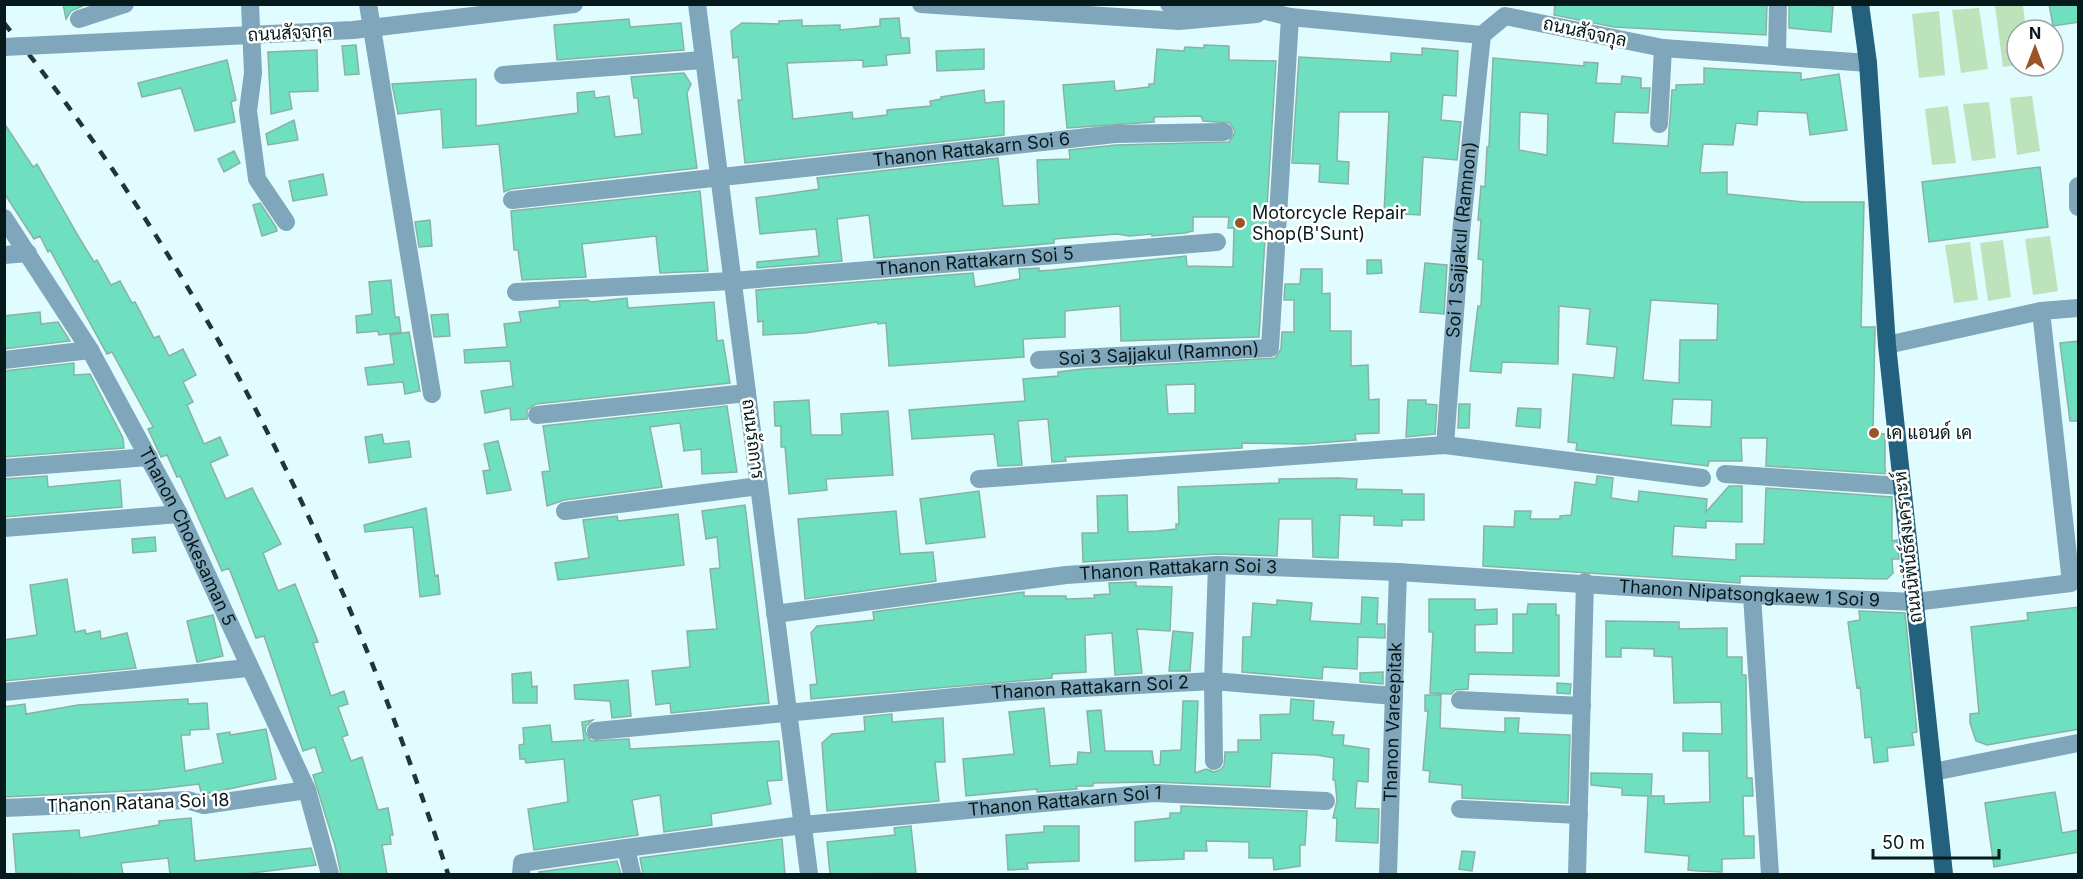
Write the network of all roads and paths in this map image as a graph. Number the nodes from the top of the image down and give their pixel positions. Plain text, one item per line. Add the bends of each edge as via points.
1 (125, 4) edge
2 (250, 4) edge
3 (368, 4) edge
4 (574, 4) edge
5 (697, 4) edge
6 (921, 4) edge
7 (1169, 4) edge
8 (1238, 4) edge
9 (1778, 4) edge
10 (1860, 4) edge
11 (1506, 10) edge
12 (90, 13) edge
13 (1271, 13) junction
14 (1290, 17) junction
15 (1482, 35) junction
16 (4, 47) edge
17 (1663, 48) junction
18 (1777, 54) junction
19 (703, 60) junction
20 (1868, 63) junction
21 (503, 75) dead end
22 (1659, 124) dead end
23 (1224, 132) dead end
24 (718, 177) junction
25 (2079, 186) edge
26 (512, 200) dead end
27 (2079, 207) edge
28 (4, 218) edge
29 (286, 222) dead end
30 (1218, 242) dead end
31 (28, 253) junction
32 (4, 255) edge
33 (732, 281) junction
34 (516, 292) dead end
35 (2079, 308) edge
36 (2041, 311) junction
37 (1887, 345) junction
38 (90, 350) junction
39 (4, 360) edge
40 (1039, 360) dead end
41 (747, 393) junction
42 (432, 394) dead end
43 (537, 416) dead end
44 (1445, 445) junction
45 (149, 458) junction
46 (4, 468) edge
47 (1725, 474) dead end
48 (1702, 478) dead end
49 (979, 479) dead end
50 (759, 486) junction
51 (1901, 486) junction
52 (565, 511) dead end
53 (179, 514) junction
54 (4, 528) edge
55 (1217, 565) junction
56 (1398, 572) junction
57 (1585, 582) junction
58 (1752, 595) junction
59 (1915, 602) junction
60 (775, 614) junction
61 (248, 668) junction
62 (1213, 681) junction
63 (4, 692) edge
64 (1394, 696) junction
65 (1460, 700) dead end
66 (1582, 706) junction
67 (789, 714) junction
68 (596, 731) dead end
69 (2079, 743) edge
70 (1214, 761) dead end
71 (1933, 772) junction
72 (307, 790) junction
73 (1326, 801) dead end
74 (4, 808) edge
75 (1460, 809) dead end
76 (1579, 815) junction
77 (803, 825) junction
78 (626, 848) junction
79 (330, 874) edge
80 (521, 874) edge
81 (632, 874) edge
82 (809, 874) edge
83 (1388, 874) edge
84 (1578, 874) edge
85 (1770, 874) edge
86 (1944, 874) edge

1 - 12 street
2 - 29 street via 253,73 248,111 257,179
3 - 42 street
4 - 16 street, ถนนสัจจกุล, bridge via 353,30
5 - 19 street, ถนนรัถการ
6 - 13 street via 1179,21
7 - 13 street
8 - 14 street
9 - 18 street
10 - 20 main road, ถนนนิพันธ์สงเคราะห์
11 - 15 street, ถนนสัจจกุล
11 - 17 street, ถนนสัจจกุล
13 - 14 street
14 - 15 street
14 - 40 street, Soi 3 Sajjakul (Ramnon) via 1270,348
15 - 44 street, Soi 1 Sajjakul (Ramnon) via 1461,233
17 - 18 street, ถนนสัจจกุล
17 - 22 street
18 - 20 street, ถนนสัจจกุล
19 - 21 street
19 - 24 street, ถนนรัถการ
20 - 37 main road, ถนนนิพันธ์สงเคราะห์
23 - 24 street, Thanon Rattakarn Soi 6 via 1115,134
24 - 26 street, Thanon Rattakarn Soi 6
24 - 33 street, ถนนรัถการ
25 - 27 street
28 - 31 street, Thanon Chokesaman 5
30 - 33 street, Thanon Rattakarn Soi 5
31 - 32 street
31 - 38 street, Thanon Chokesaman 5
33 - 34 street, Thanon Rattakarn Soi 5
33 - 41 street, ถนนรัถการ
35 - 36 street
36 - 37 street
36 - 59 street, Thanon Nipatsongkaew 1 Soi 9 via 2071,583
37 - 51 main road, ถนนนิพันธ์สงเคราะห์
38 - 39 street
38 - 45 street, Thanon Chokesaman 5
41 - 43 street
41 - 50 street, ถนนรัถการ
44 - 48 street
44 - 49 street
45 - 46 street
45 - 53 street, Thanon Chokesaman 5
47 - 51 street
50 - 52 street
50 - 60 street, ถนนรัถการ
51 - 59 main road, ถนนนิพันธ์สงเคราะห์
53 - 54 street
53 - 61 street, Thanon Chokesaman 5
55 - 56 street, Thanon Rattakarn Soi 3
55 - 60 street, Thanon Rattakarn Soi 3 via 1066,575
55 - 62 street
56 - 57 street, Thanon Rattakarn Soi 3
56 - 64 street, Thanon Vareepitak
57 - 58 street, Thanon Nipatsongkaew 1 Soi 9
57 - 66 street
58 - 59 street, Thanon Nipatsongkaew 1 Soi 9
58 - 85 street
59 - 71 main road, ถนนนิพันธ์สงเคราะห์
60 - 67 street, ถนนรัถการ
61 - 63 street
61 - 72 street, Thanon Chokesaman 5
62 - 64 street, Thanon Rattakarn Soi 2
62 - 67 street, Thanon Rattakarn Soi 2 via 1008,692
62 - 70 street
64 - 83 street, Thanon Vareepitak
65 - 66 street
66 - 76 street
67 - 68 street, Thanon Rattakarn Soi 2
67 - 77 street, ถนนรัถการ
69 - 71 street
71 - 86 main road, ถนนนิพันธ์สงเคราะห์
72 - 74 street, Thanon Ratana Soi 18 via 204,805 187,800
72 - 79 street, Thanon Chokesaman 5
73 - 77 street, Thanon Rattakarn Soi 1 via 1154,793
75 - 76 street
76 - 84 street
77 - 78 street, Thanon Rattakarn Soi 1
77 - 82 street, ถนนรัถการ
78 - 80 street, Thanon Rattakarn Soi 1 via 528,861 522,863
78 - 81 street

